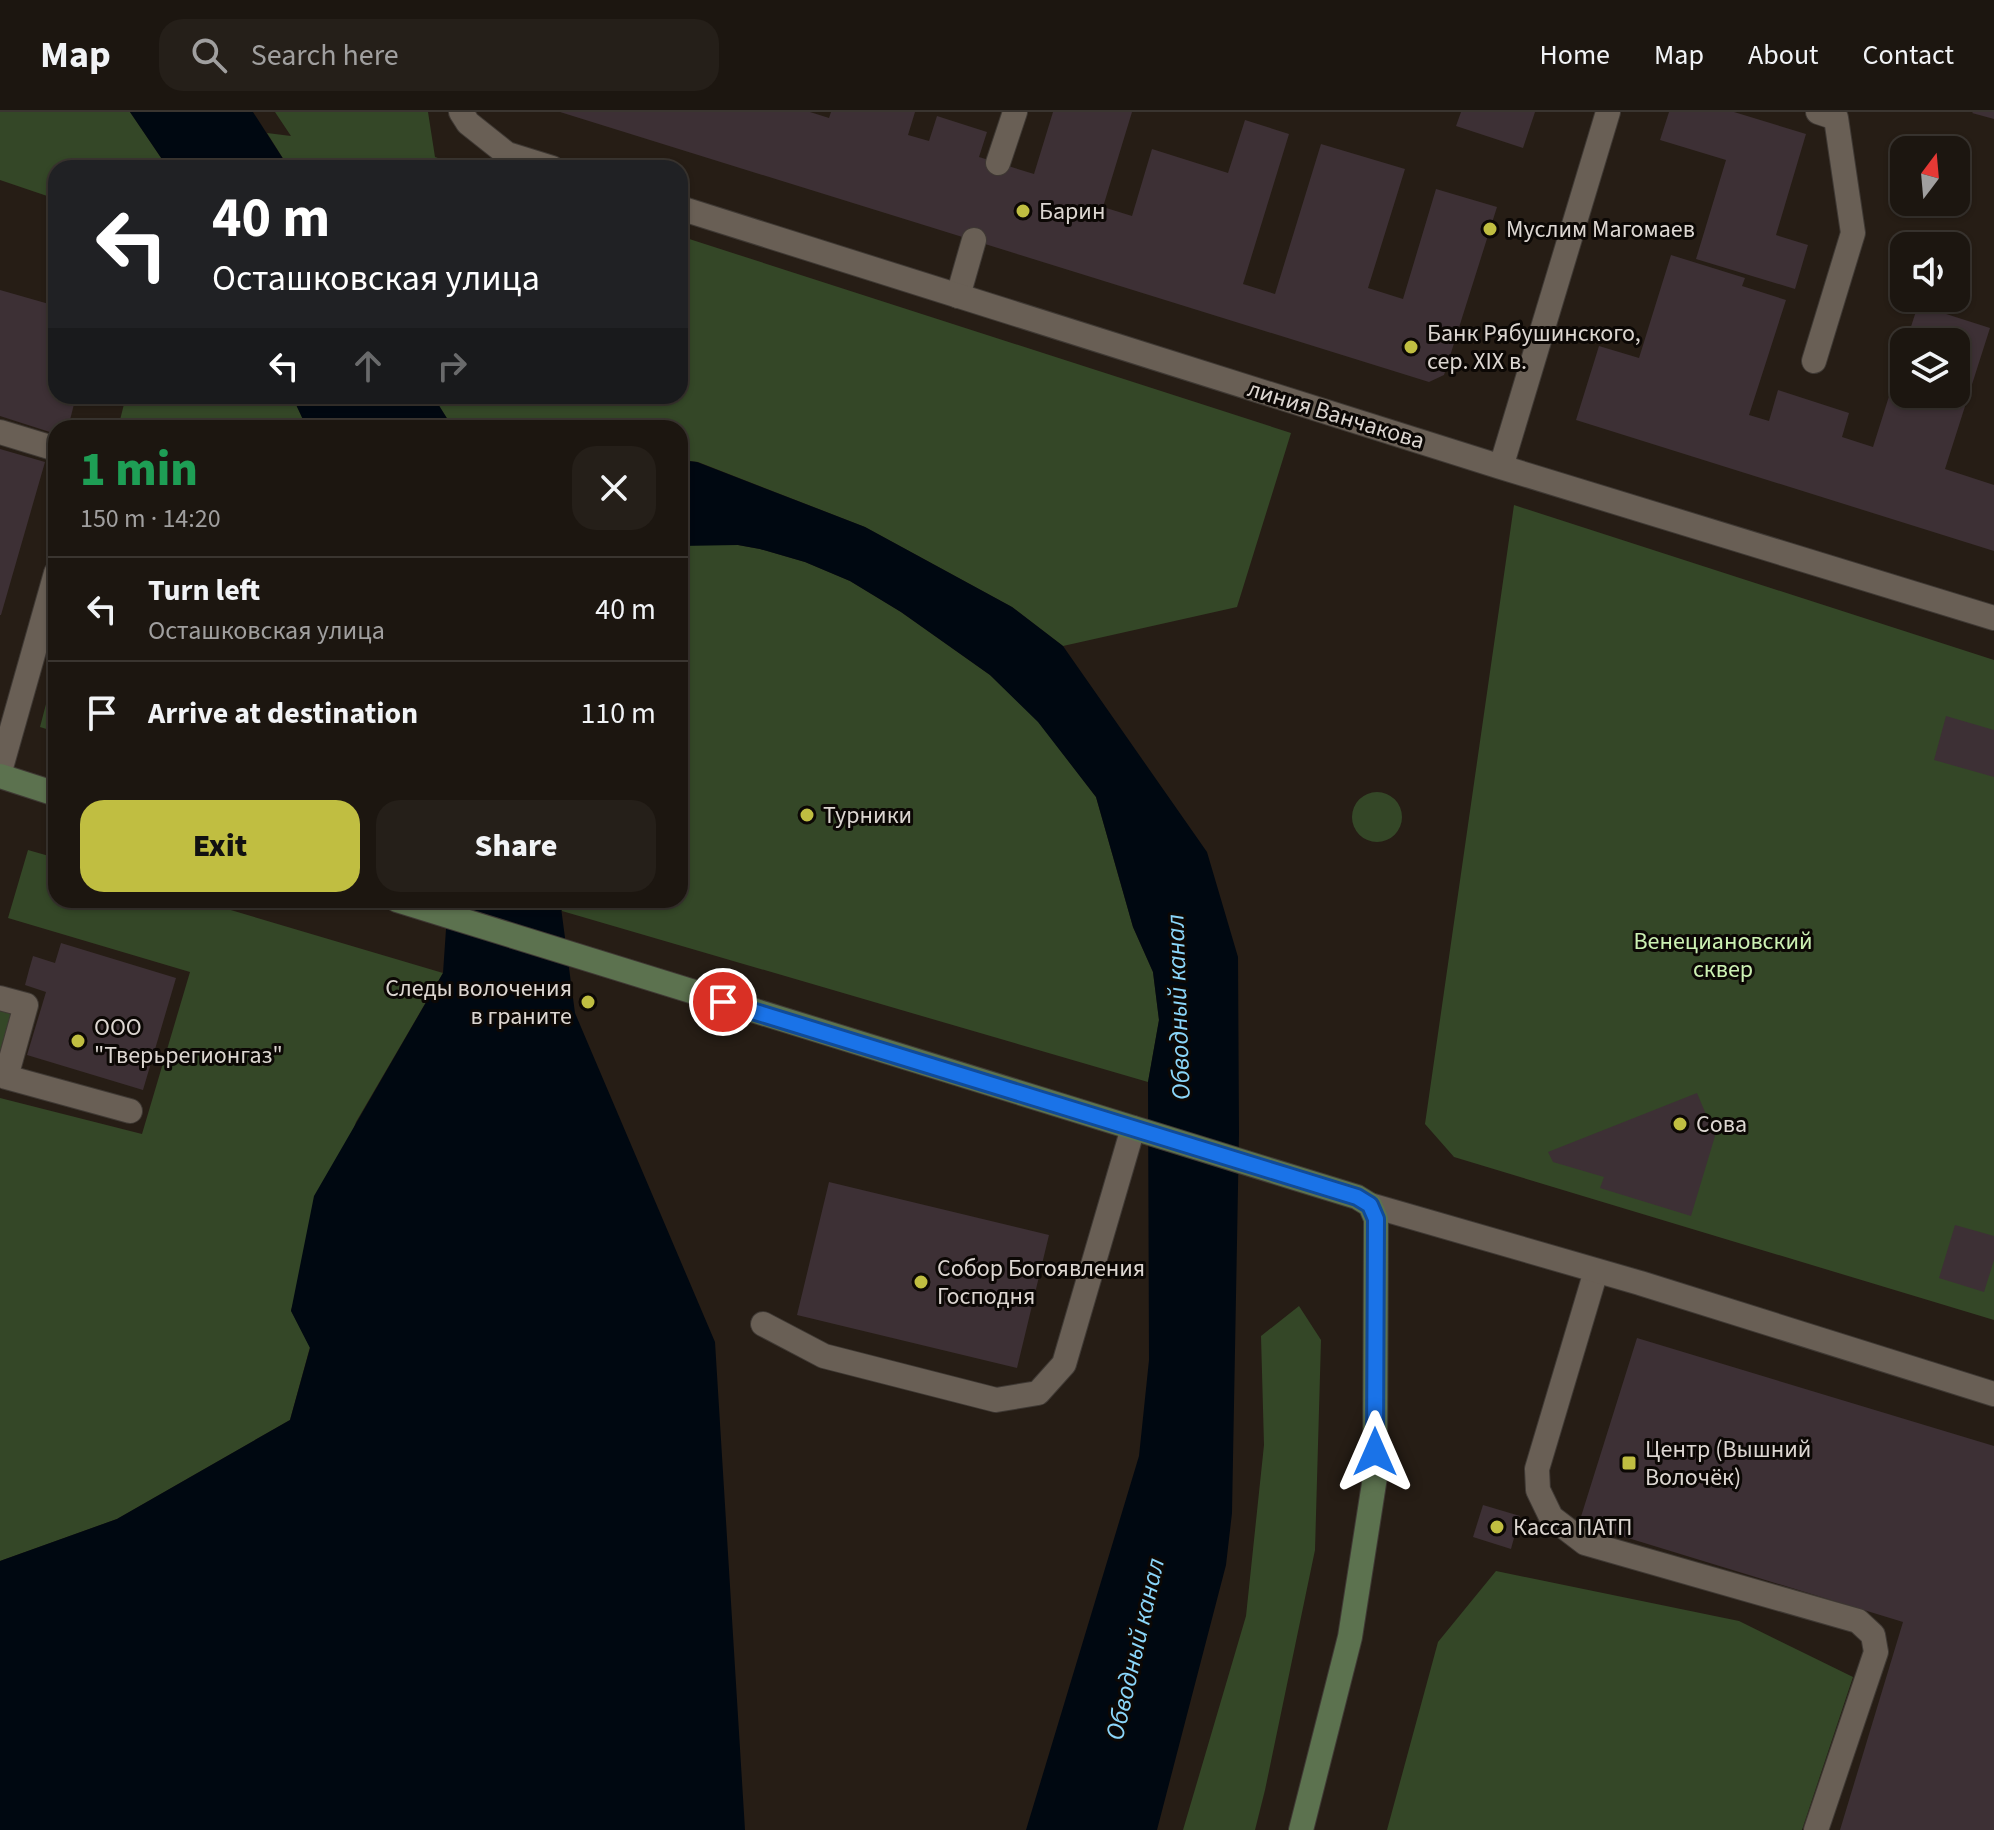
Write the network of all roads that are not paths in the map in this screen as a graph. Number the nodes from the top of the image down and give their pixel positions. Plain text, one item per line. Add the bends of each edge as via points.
1 (461, 112) edge
2 (1015, 112) edge
3 (1608, 112) edge
4 (1818, 112) edge
5 (526, 160) edge
6 (998, 163) dead end
7 (688, 211) edge
8 (974, 240) dead end
9 (958, 296) junction
10 (1814, 361) dead end
11 (0, 432) edge
12 (48, 447) edge
13 (1501, 467) junction
14 (48, 602) edge
15 (1994, 618) edge
16 (0, 774) edge
17 (48, 791) edge
18 (422, 908) edge
19 (0, 998) edge
20 (130, 1111) dead end
21 (1133, 1128) junction
22 (1370, 1205) junction
23 (1596, 1271) junction
24 (763, 1324) dead end
25 (1994, 1394) edge
26 (1301, 1830) edge
27 (1816, 1830) edge

1 - 5 street via 507,154
2 - 6 street
3 - 13 street
4 - 10 street via 1836,118 1853,233
7 - 9 street, линия Ванчакова
8 - 9 street
9 - 13 street, линия Ванчакова
11 - 12 street
13 - 15 street, линия Ванчакова
14 - 16 street
16 - 17 street
18 - 21 street
19 - 20 street via 26,1005 6,1077
21 - 22 street
21 - 24 street via 1064,1364 1038,1393 996,1400 824,1356
22 - 23 street
22 - 26 street via 1376,1219 1375,1477 1350,1637
23 - 25 street
23 - 27 street via 1537,1469 1538,1490 1551,1517 1585,1543 1858,1621 1873,1635 1876,1652

